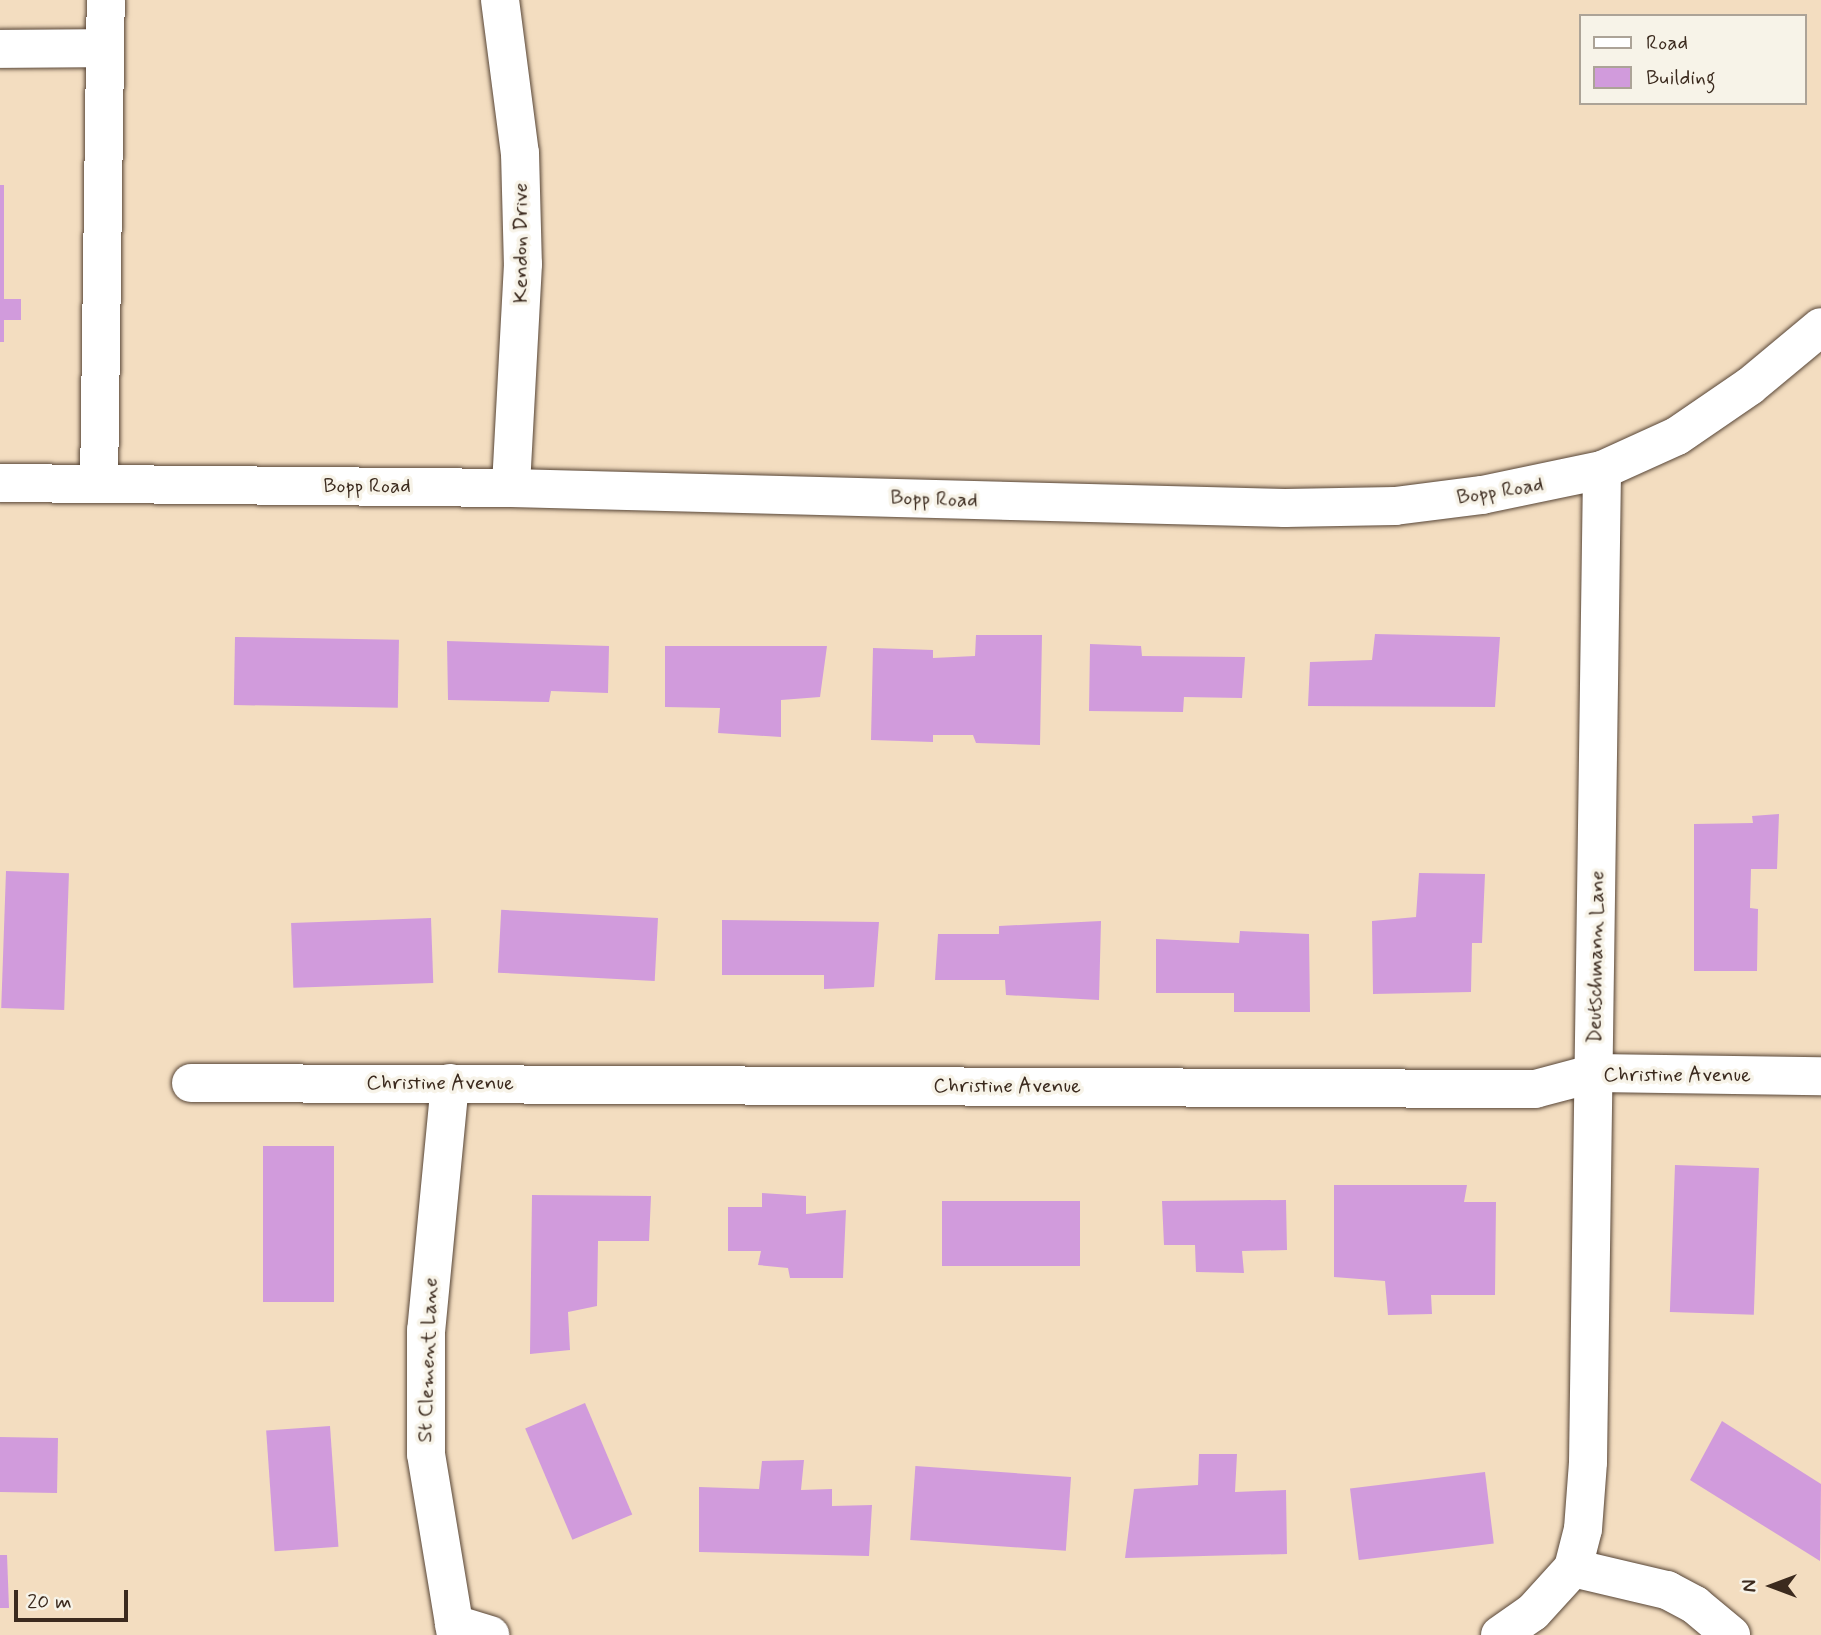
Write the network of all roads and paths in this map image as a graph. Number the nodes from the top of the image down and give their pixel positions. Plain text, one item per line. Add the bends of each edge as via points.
1 (106, 0) edge
2 (500, 0) edge
3 (105, 48) junction
4 (0, 49) edge
5 (1821, 327) edge
6 (1602, 470) junction
7 (0, 483) edge
8 (99, 484) junction
9 (512, 488) junction
10 (1595, 1073) junction
11 (1821, 1076) edge
12 (191, 1083) dead end
13 (450, 1083) junction
14 (1573, 1568) junction
15 (455, 1629) edge
16 (490, 1635) edge
17 (1500, 1635) edge
18 (1731, 1635) edge

1 - 3 street
2 - 9 street, Kendon Drive via 521,195 523,264
3 - 4 street
3 - 8 street
5 - 6 street, Bopp Road via 1750,386 1676,436
6 - 9 street, Bopp Road via 1420,503 1298,508
6 - 10 street, Deutschmann Lane
7 - 8 street, Bopp Road
8 - 9 street, Bopp Road
10 - 11 street, Christine Avenue
10 - 13 street, Christine Avenue via 1535,1089
10 - 14 street, Deutschmann Lane via 1588,1462 1583,1529
12 - 13 street, Christine Avenue
13 - 15 street, St Clement Lane via 426,1330 426,1454
14 - 17 street via 1533,1612
14 - 18 street via 1667,1590 1695,1605
15 - 16 street

